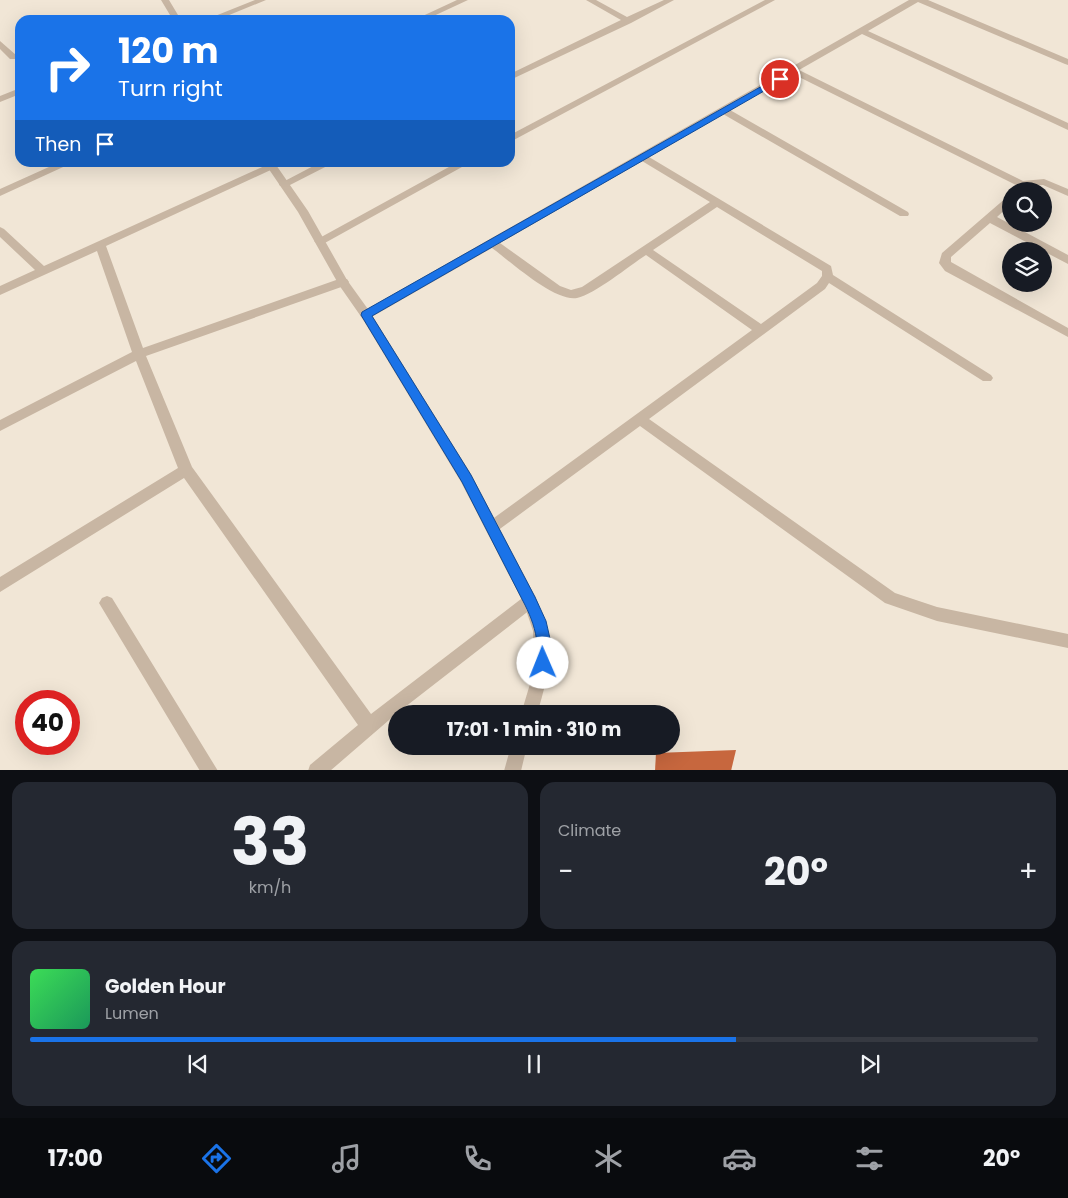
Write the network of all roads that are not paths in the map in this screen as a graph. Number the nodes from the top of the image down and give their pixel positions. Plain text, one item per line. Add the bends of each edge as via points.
1 (165, 0) edge
2 (262, 0) edge
3 (464, 0) edge
4 (590, 0) edge
5 (670, 0) edge
6 (771, 0) edge
7 (921, 0) edge
8 (909, 1) edge
9 (175, 15) edge
10 (222, 15) edge
11 (430, 15) edge
12 (628, 20) junction
13 (862, 31) junction
14 (0, 44) edge
15 (13, 57) dead end
16 (1068, 62) edge
17 (794, 71) junction
18 (515, 75) edge
19 (15, 93) edge
20 (0, 99) edge
21 (724, 111) junction
22 (1068, 127) edge
23 (515, 136) edge
24 (644, 157) junction
25 (58, 167) edge
26 (264, 167) edge
27 (272, 167) edge
28 (320, 167) edge
29 (457, 167) edge
30 (1015, 182) edge
31 (284, 184) junction
32 (1052, 186) edge
33 (0, 193) edge
34 (1068, 193) edge
35 (716, 202) junction
36 (1002, 207) edge
37 (904, 214) dead end
38 (990, 218) junction
39 (0, 231) edge
40 (319, 241) junction
41 (493, 243) junction
42 (100, 244) junction
43 (646, 250) junction
44 (1068, 260) edge
45 (42, 270) junction
46 (828, 277) junction
47 (343, 282) junction
48 (0, 291) edge
49 (366, 315) junction
50 (761, 330) junction
51 (1068, 334) edge
52 (140, 354) junction
53 (987, 378) dead end
54 (640, 418) junction
55 (0, 426) edge
56 (186, 470) junction
57 (492, 527) junction
58 (0, 585) edge
59 (530, 601) junction
60 (107, 603) dead end
61 (1068, 641) edge
62 (532, 705) edge
63 (369, 726) junction
64 (516, 755) edge
65 (210, 770) edge
66 (316, 770) edge
67 (512, 770) edge

1 - 9 street
2 - 10 street
3 - 11 street
4 - 12 street
5 - 12 street
6 - 23 street
7 - 16 street
8 - 13 street
12 - 18 street
13 - 17 street
13 - 22 street
14 - 15 street
17 - 21 street
17 - 30 street
19 - 20 street
21 - 24 street
21 - 37 street
24 - 35 street
24 - 41 street
25 - 33 street
26 - 42 street
27 - 31 street
28 - 31 street
29 - 40 street
31 - 40 street
32 - 34 street
35 - 43 street
35 - 46 street via 827,270
36 - 38 street
38 - 44 street
38 - 51 street via 946,256 946,266
39 - 45 street
40 - 47 street
41 - 43 street via 556,289 573,295 586,290
41 - 49 street
42 - 45 street
42 - 52 street
43 - 50 street
45 - 48 street
46 - 50 street via 821,286
46 - 53 street
47 - 49 street
47 - 52 street
49 - 57 street via 466,478
50 - 54 street
52 - 55 street
52 - 56 street
54 - 57 street
54 - 61 street via 890,598 937,614
56 - 58 street
56 - 63 street
57 - 59 street
59 - 62 street via 544,643 543,663
59 - 63 street
60 - 65 street
63 - 66 street
64 - 67 street

